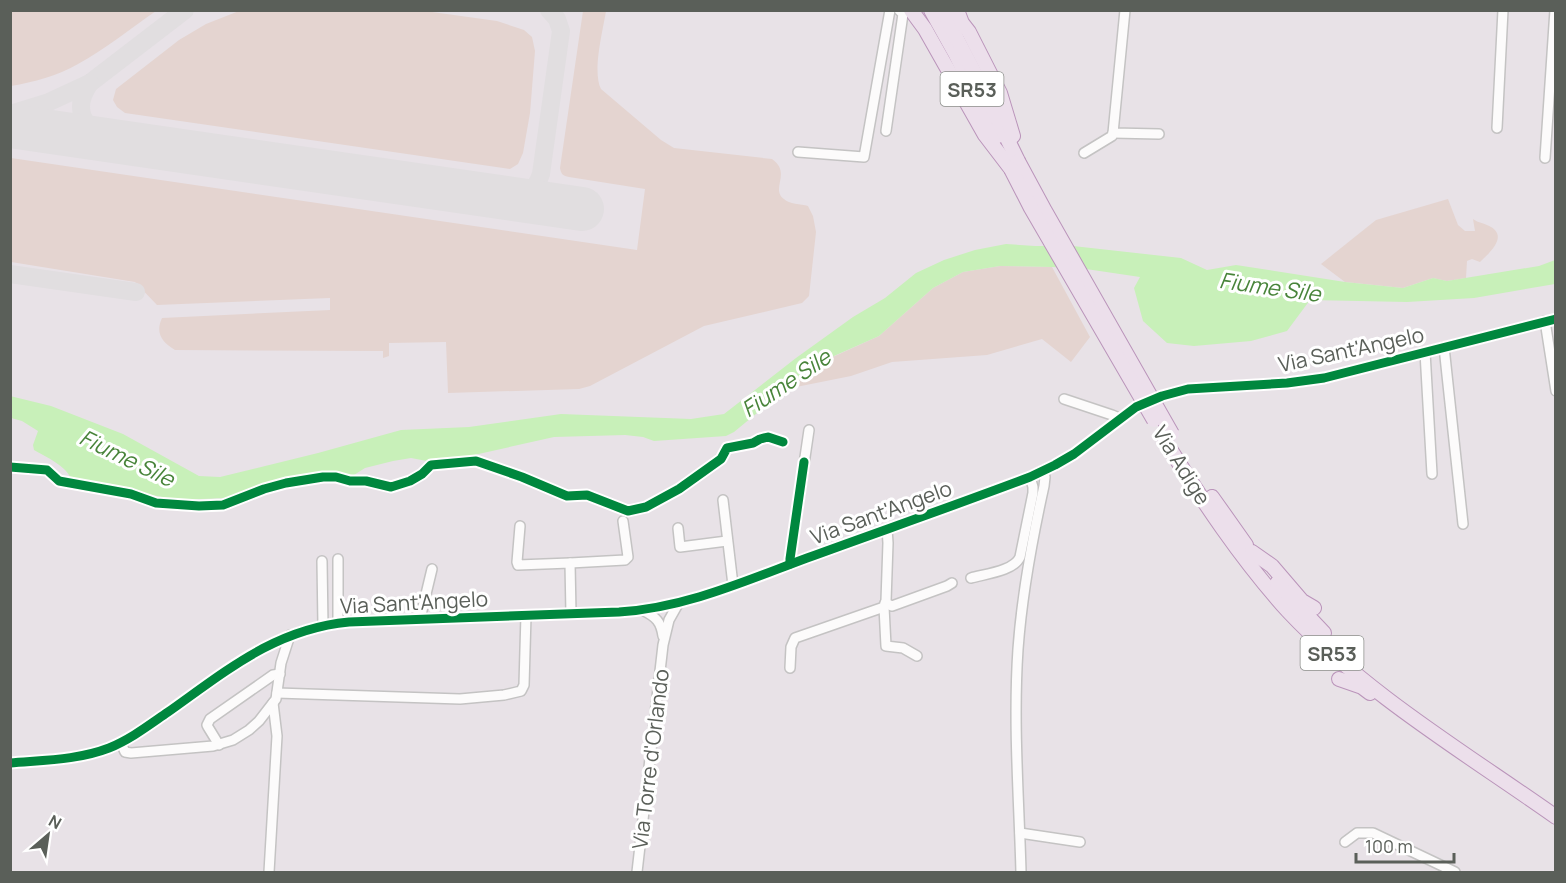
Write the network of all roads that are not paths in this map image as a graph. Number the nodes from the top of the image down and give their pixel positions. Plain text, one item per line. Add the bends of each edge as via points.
1 (890, 10) edge
2 (899, 10) edge
3 (911, 10) edge
4 (931, 10) edge
5 (942, 10) edge
6 (957, 10) edge
7 (966, 10) edge
8 (1125, 10) edge
9 (1503, 10) edge
10 (1555, 10) edge
11 (969, 32) junction
12 (1497, 128) dead end
13 (886, 131) dead end
14 (1113, 133) junction
15 (1159, 134) dead end
16 (798, 152) dead end
17 (1084, 153) dead end
18 (1545, 158) dead end
19 (1015, 165) junction
20 (1556, 319) edge
21 (1545, 321) junction
22 (1444, 347) junction
23 (1425, 352) junction
24 (1556, 391) edge
25 (1064, 399) dead end
26 (1119, 418) junction
27 (809, 430) dead end
28 (1169, 438) junction
29 (1043, 471) junction
30 (1432, 474) dead end
31 (1030, 477) junction
32 (723, 500) dead end
33 (623, 521) dead end
34 (1464, 524) dead end
35 (520, 526) dead end
36 (678, 528) dead end
37 (886, 529) junction
38 (727, 541) junction
39 (1252, 552) junction
40 (338, 559) dead end
41 (322, 561) dead end
42 (570, 563) junction
43 (790, 564) junction
44 (432, 569) dead end
45 (971, 578) dead end
46 (952, 583) dead end
47 (733, 585) junction
48 (678, 604) junction
49 (884, 605) junction
50 (662, 608) junction
51 (1314, 608) dead end
52 (643, 610) junction
53 (571, 614) junction
54 (526, 615) junction
55 (420, 619) junction
56 (665, 622) junction
57 (338, 623) junction
58 (323, 626) junction
59 (290, 635) junction
60 (917, 656) dead end
61 (790, 668) dead end
62 (280, 674) junction
63 (1339, 679) dead end
64 (277, 693) junction
65 (273, 703) junction
66 (1416, 721) junction
67 (121, 743) junction
68 (219, 745) junction
69 (10, 763) edge
70 (1556, 806) edge
71 (1556, 817) edge
72 (1020, 833) junction
73 (1080, 842) dead end
74 (1345, 842) dead end
75 (269, 873) edge
76 (637, 873) edge
77 (1022, 873) edge
78 (1455, 873) edge

1 - 16 street via 864,157
2 - 13 street via 903,14
3 - 19 highway via 985,135
4 - 19 highway, Via Adige / SR53
5 - 19 highway, Via Adige / SR53
6 - 11 highway
7 - 11 highway
8 - 14 street
9 - 12 street
10 - 18 street
11 - 19 highway via 1000,93 1012,132
14 - 15 street
14 - 17 street
19 - 28 highway, Via Adige / SR53, bridge via 1119,339
20 - 21 street, Via Sant'Angelo
21 - 22 street, Via Sant'Angelo
21 - 24 street
22 - 23 street, Via Sant'Angelo
22 - 34 street
23 - 26 street, Via Sant'Angelo via 1314,380 1179,391 1146,402
23 - 30 street
25 - 26 street
26 - 29 street, Via Sant'Angelo via 1074,454
27 - 43 street
28 - 39 highway, Via Adige / SR53
28 - 66 highway, Via Adige / SR53 via 1225,533 1289,611 1337,658
29 - 31 street, Via Sant'Angelo
29 - 72 street via 1044,486 1030,552 1018,648
31 - 37 street, Via Sant'Angelo
31 - 45 street via 1033,493 1018,562
32 - 38 street
33 - 42 street via 628,557 625,560
35 - 42 street via 518,565
36 - 38 street via 680,548
37 - 43 street, Via Sant'Angelo
37 - 49 street
38 - 47 street
39 - 51 highway via 1272,566 1302,601
39 - 70 highway, Via Adige / SR53 via 1287,595 1366,672
40 - 57 street, Via Sant'Angelo
41 - 58 street, Via Sant'Angelo
42 - 53 street
43 - 47 street, Via Sant'Angelo
44 - 55 street
46 - 49 street via 892,606
47 - 48 street, Via Sant'Angelo
48 - 50 street, Via Sant'Angelo
48 - 56 street, Via Torre d'Orlando
49 - 60 street via 886,646 903,648
49 - 61 street via 795,638
50 - 52 street, Via Sant'Angelo
50 - 56 street
52 - 53 street, Via Sant'Angelo
52 - 56 street
53 - 54 street, Via Sant'Angelo
54 - 55 street, Via Sant'Angelo
54 - 64 street via 524,685 520,691 460,699
55 - 57 street, Via Sant'Angelo
56 - 76 street, Via Torre d'Orlando
57 - 58 street, Via Sant'Angelo
58 - 59 street, Via Sant'Angelo
59 - 62 street
59 - 67 street, Via Sant'Angelo via 249,656
62 - 64 street
62 - 68 street via 210,719 208,727
63 - 66 highway via 1362,687
64 - 65 street
65 - 68 street via 249,730
65 - 75 street via 278,736
66 - 71 highway, Via Adige / SR53
67 - 68 street via 129,753
67 - 69 street, Via Sant'Angelo via 76,757
72 - 73 street
72 - 77 street
74 - 78 street via 1357,833 1373,833

